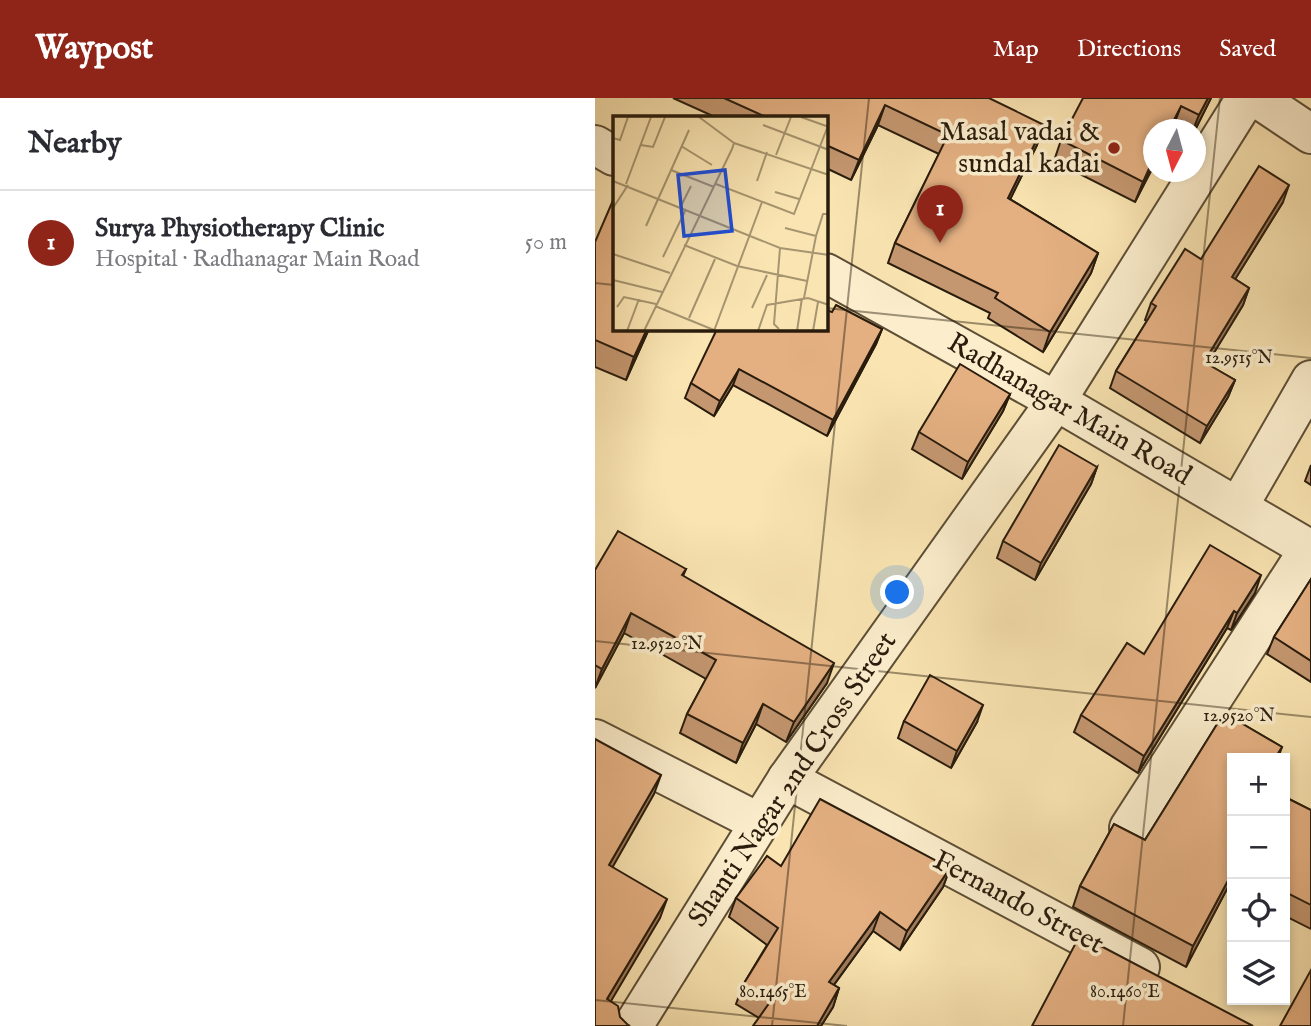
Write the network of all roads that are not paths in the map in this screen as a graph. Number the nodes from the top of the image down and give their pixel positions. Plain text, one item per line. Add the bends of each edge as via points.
1 (1247, 98) edge
2 (1258, 98) edge
3 (1311, 134) edge
4 (595, 145) edge
5 (613, 155) edge
6 (828, 274) edge
7 (1311, 380) edge
8 (1056, 401) junction
9 (1238, 507) junction
10 (1310, 550) edge
11 (595, 739) edge
12 (787, 779) junction
13 (760, 824) junction
14 (1129, 828) edge
15 (1177, 987) edge
16 (633, 1026) edge

1 - 8 street, Shanti Nagar 2nd Cross Street
2 - 3 street
4 - 5 street
6 - 8 street, Radhanagar Main Road
7 - 9 street
8 - 9 street, Radhanagar Main Road
8 - 12 street, Shanti Nagar 2nd Cross Street
9 - 10 street, Radhanagar Main Road
10 - 14 street
11 - 13 street
12 - 13 street, Shanti Nagar 2nd Cross Street
12 - 15 street, Fernando Street
13 - 16 street, Shanti Nagar 2nd Cross Street

